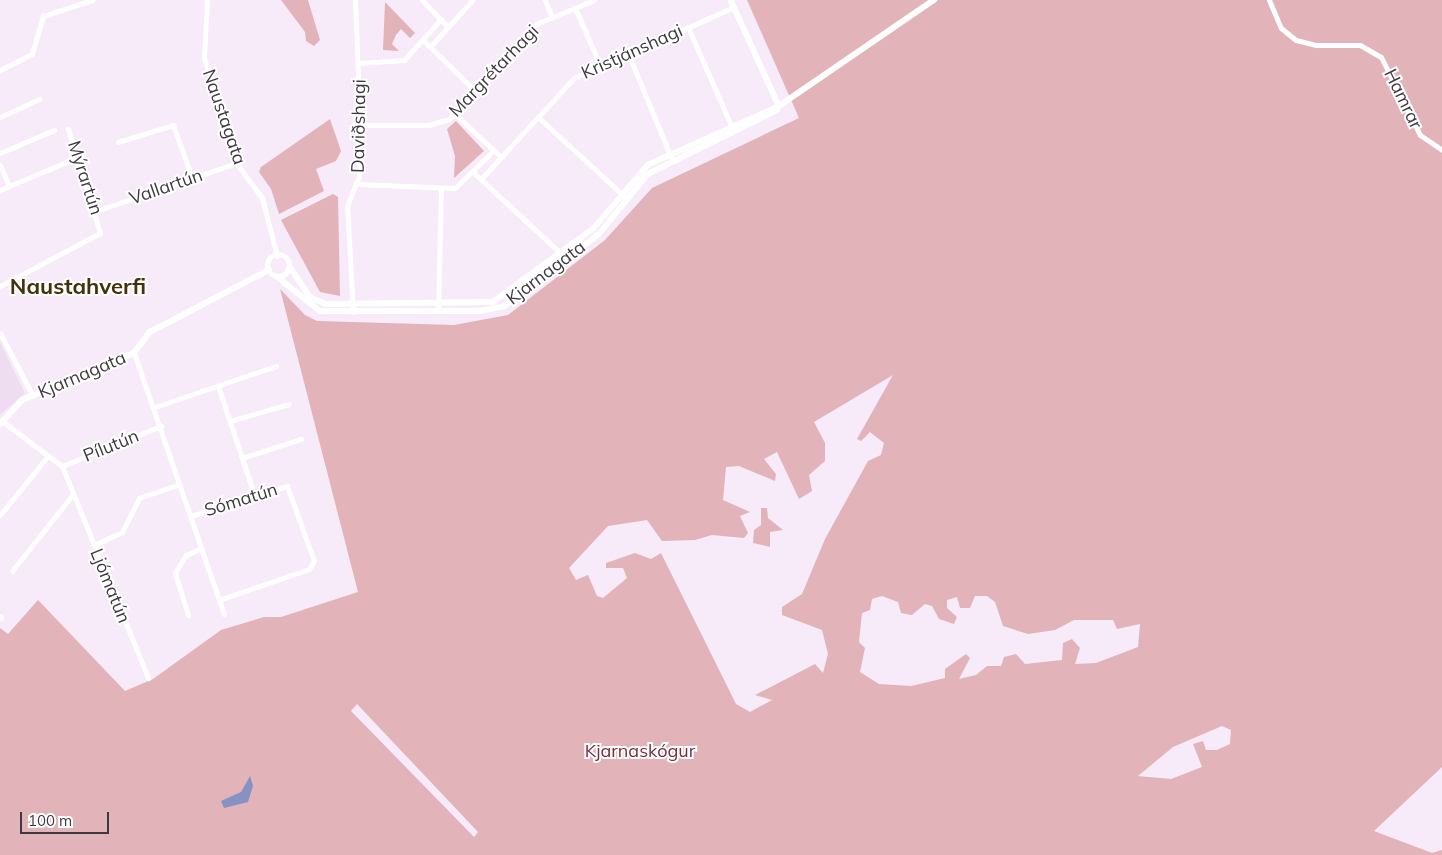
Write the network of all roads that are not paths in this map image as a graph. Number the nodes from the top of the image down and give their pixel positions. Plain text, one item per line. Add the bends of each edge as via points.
1 (92, 0) edge
2 (207, 0) edge
3 (355, 0) edge
4 (422, 0) edge
5 (472, 0) edge
6 (545, 0) edge
7 (594, 0) edge
8 (731, 0) edge
9 (934, 0) edge
10 (1269, 0) edge
11 (734, 7) junction
12 (575, 8) junction
13 (552, 17) junction
14 (440, 19) junction
15 (448, 27) junction
16 (688, 27) junction
17 (423, 40) junction
18 (430, 47) junction
19 (628, 53) junction
20 (360, 62) junction
21 (600, 65) junction
22 (0, 70) edge
23 (475, 91) junction
24 (39, 99) dead end
25 (779, 106) junction
26 (454, 114) junction
27 (0, 117) edge
28 (538, 117) junction
29 (360, 125) junction
30 (68, 129) dead end
31 (733, 129) junction
32 (54, 130) dead end
33 (118, 142) dead end
34 (494, 150) junction
35 (1442, 150) edge
36 (0, 154) edge
37 (670, 154) junction
38 (78, 157) junction
39 (501, 157) junction
40 (672, 160) junction
41 (236, 163) junction
42 (0, 165) edge
43 (474, 173) junction
44 (192, 178) junction
45 (481, 179) junction
46 (357, 184) junction
47 (9, 186) junction
48 (440, 189) junction
49 (0, 190) edge
50 (622, 195) junction
51 (627, 200) junction
52 (96, 211) junction
53 (560, 252) junction
54 (277, 256) junction
55 (567, 259) junction
56 (290, 267) junction
57 (269, 270) junction
58 (279, 278) junction
59 (0, 286) edge
60 (438, 303) junction
61 (352, 304) junction
62 (438, 311) junction
63 (353, 312) junction
64 (0, 333) edge
65 (134, 353) junction
66 (276, 366) dead end
67 (218, 386) junction
68 (33, 396) junction
69 (289, 404) dead end
70 (155, 407) junction
71 (230, 421) junction
72 (1, 422) edge
73 (161, 426) junction
74 (301, 439) dead end
75 (47, 456) junction
76 (242, 458) junction
77 (62, 466) junction
78 (180, 484) junction
79 (73, 494) junction
80 (254, 494) junction
81 (0, 515) edge
82 (191, 516) junction
83 (94, 545) junction
84 (202, 548) junction
85 (12, 571) dead end
86 (219, 600) junction
87 (224, 614) dead end
88 (188, 615) dead end
89 (148, 678) dead end

1 - 22 street via 43,16 32,54
2 - 41 street, Naustagata via 204,58
3 - 20 street, Daviðshagi via 354,51
4 - 14 street
5 - 15 street
6 - 13 street
7 - 12 street, Margrétarhagi
8 - 11 street
9 - 25 street, Kjarnagata
10 - 35 street, Hamrar via 1281,28 1296,40 1316,45 1360,45 1381,57 1420,135
11 - 16 street, Kristjánshagi
11 - 25 street
12 - 13 street, Margrétarhagi
12 - 21 street
13 - 23 street, Margrétarhagi via 536,24
14 - 15 street
14 - 17 street
15 - 18 street
16 - 19 street, Kristjánshagi
16 - 31 street
17 - 18 street
17 - 20 street via 401,61
18 - 23 street
19 - 21 street, Kristjánshagi
19 - 37 street
20 - 29 street, Daviðshagi
21 - 28 street, Kristjánshagi via 574,78
23 - 26 street, Margrétarhagi
24 - 27 street
25 - 31 street, Kjarnagata
26 - 29 street, Margrétarhagi via 429,125
26 - 34 street
28 - 39 street, Kristjánshagi
28 - 50 street
29 - 46 street, Daviðshagi
30 - 38 street, Mýrartún
31 - 37 street, Kjarnagata
31 - 40 street, Kjarnagata
32 - 36 street
33 - 44 street via 173,125
34 - 39 street
34 - 43 street
37 - 40 street
37 - 50 street, Kjarnagata via 640,172
38 - 47 street
38 - 52 street, Mýrartún
39 - 45 street, Kristjánshagi
40 - 51 street, Kjarnagata via 648,174
41 - 44 street, Vallartún
41 - 54 street, Naustagata via 262,198
42 - 47 street
43 - 45 street
43 - 48 street via 458,187
44 - 52 street, Vallartún
45 - 53 street
46 - 48 street
46 - 61 street, Daviðshagi via 347,206
47 - 49 street
48 - 60 street
50 - 51 street
50 - 53 street, Kjarnagata via 600,222
51 - 55 street, Kjarnagata via 598,234
52 - 59 street, Mýrartún via 101,227 97,237
53 - 55 street
53 - 60 street, Kjarnagata via 493,302
54 - 56 street via 285,257
54 - 57 street via 270,261
55 - 62 street, Kjarnagata via 505,306
56 - 58 street
56 - 61 street, Kjarnagata via 314,300
57 - 58 street
57 - 65 street, Kjarnagata via 150,332
58 - 63 street, Kjarnagata via 316,310
60 - 61 street, Kjarnagata
60 - 62 street
61 - 63 street, Daviðshagi
62 - 63 street, Kjarnagata
64 - 68 street
65 - 68 street, Kjarnagata
65 - 70 street, Sómatún
66 - 67 street
67 - 70 street
67 - 71 street
68 - 72 street, Kjarnagata via 15,404
69 - 71 street
70 - 73 street, Sómatún
71 - 76 street
72 - 75 street
73 - 77 street, Pílutún
73 - 78 street, Sómatún
74 - 76 street
75 - 77 street
75 - 81 street
76 - 80 street
77 - 79 street, Ljómatún
78 - 82 street, Sómatún
78 - 83 street via 139,498 122,532
79 - 83 street, Ljómatún
79 - 85 street
80 - 82 street, Sómatún
80 - 86 street, Sómatún via 287,486 313,566
82 - 84 street, Sómatún
83 - 89 street, Ljómatún
84 - 86 street, Sómatún
84 - 88 street via 186,555 175,572
86 - 87 street, Sómatún

